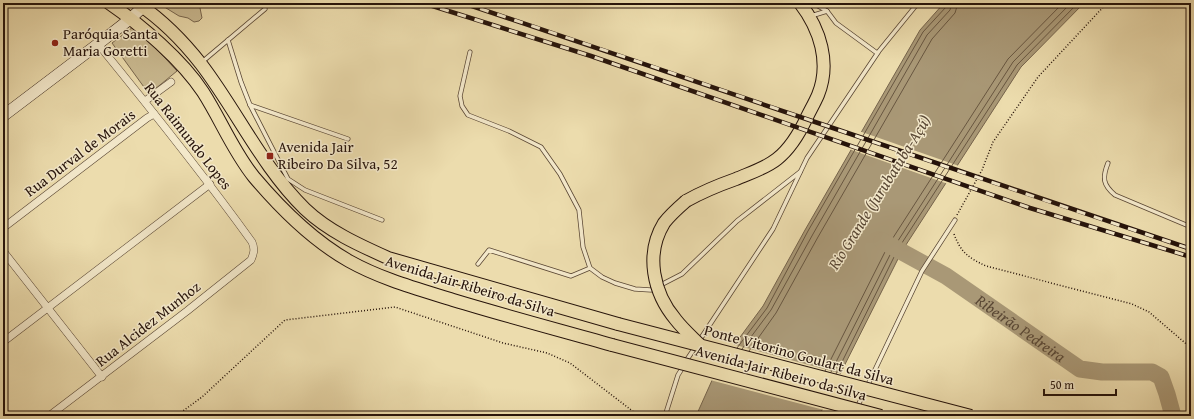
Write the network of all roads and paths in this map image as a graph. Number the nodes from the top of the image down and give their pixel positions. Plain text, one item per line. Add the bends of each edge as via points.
1 (109, 3) edge
2 (800, 3) edge
3 (813, 3) edge
4 (918, 3) edge
5 (1108, 3) edge
6 (140, 5) edge
7 (265, 8) dead end
8 (827, 11) junction
9 (810, 16) junction
10 (130, 19) junction
11 (228, 40) junction
12 (98, 44) junction
13 (470, 52) dead end
14 (877, 53) junction
15 (201, 63) junction
16 (171, 82) dead end
17 (145, 101) junction
18 (250, 105) junction
19 (154, 114) junction
20 (3, 116) edge
21 (348, 139) dead end
22 (1108, 163) dead end
23 (800, 172) junction
24 (210, 184) junction
25 (382, 220) dead end
26 (955, 220) junction
27 (321, 221) junction
28 (300, 224) junction
29 (1191, 227) edge
30 (3, 228) edge
31 (254, 247) joint
32 (3, 251) edge
33 (478, 264) dead end
34 (590, 268) junction
35 (46, 308) junction
36 (618, 324) joint
37 (3, 342) edge
38 (700, 345) junction
39 (1191, 348) edge
40 (102, 377) junction
41 (49, 416) edge
42 (176, 416) edge
43 (639, 416) edge
44 (665, 416) edge
45 (853, 416) edge
46 (881, 416) edge
47 (971, 416) edge

1 - 10 main road, Avenida Jair Ribeiro da Silva
2 - 9 main road
3 - 8 lane
4 - 14 lane
5 - 26 path via 1043,71 993,142 982,170
6 - 10 street
6 - 15 main road, Avenida Jair Ribeiro da Silva via 185,44
7 - 11 lane
8 - 9 lane
8 - 14 lane via 836,23
9 - 38 main road, bridge via 824,56 823,77 819,94 801,129 777,159 761,169 686,201 664,223 656,242 653,263 655,284 676,320
10 - 12 street
10 - 28 main road, Avenida Jair Ribeiro da Silva via 155,39 186,71 203,92 254,176
11 - 15 lane
11 - 18 lane
12 - 17 street, Rua Raimundo Lopes
12 - 20 street
13 - 34 lane via 460,96 462,106 468,115 541,148 560,174 579,210 583,247
14 - 23 lane
15 - 27 main road, Avenida Jair Ribeiro da Silva via 257,149 284,185 306,210
16 - 17 street
17 - 19 street, Rua Raimundo Lopes
18 - 21 lane
18 - 25 lane via 288,179 305,190
19 - 24 street, Rua Raimundo Lopes
19 - 30 street, Rua Durval de Morais
22 - 29 lane via 1104,172 1104,182 1108,190
23 - 34 lane via 737,221 682,274 651,290 635,289 615,283
23 - 44 lane via 773,229 678,375
24 - 31 street, Rua Raimundo Lopes
24 - 35 street
26 - 39 path via 953,232 970,259 986,266 1132,304 1149,312
26 - 45 lane via 922,271
27 - 28 main road via 309,225
27 - 36 main road, Avenida Jair Ribeiro da Silva via 357,244 388,258
28 - 46 main road, Avenida Jair Ribeiro da Silva, bridge via 320,242 349,261 415,288 612,345
31 - 40 street, Rua Alcidez Munhoz via 251,260
32 - 35 street
33 - 34 lane via 489,250 570,276
35 - 37 street
35 - 40 street
36 - 38 main road, Ponte Vitorino Goulart da Silva, bridge
38 - 47 main road, Ponte Vitorino Goulart da Silva, bridge
40 - 41 street, Rua Alcidez Munhoz
42 - 43 path via 202,397 285,320 395,307 503,343 547,353 570,363

